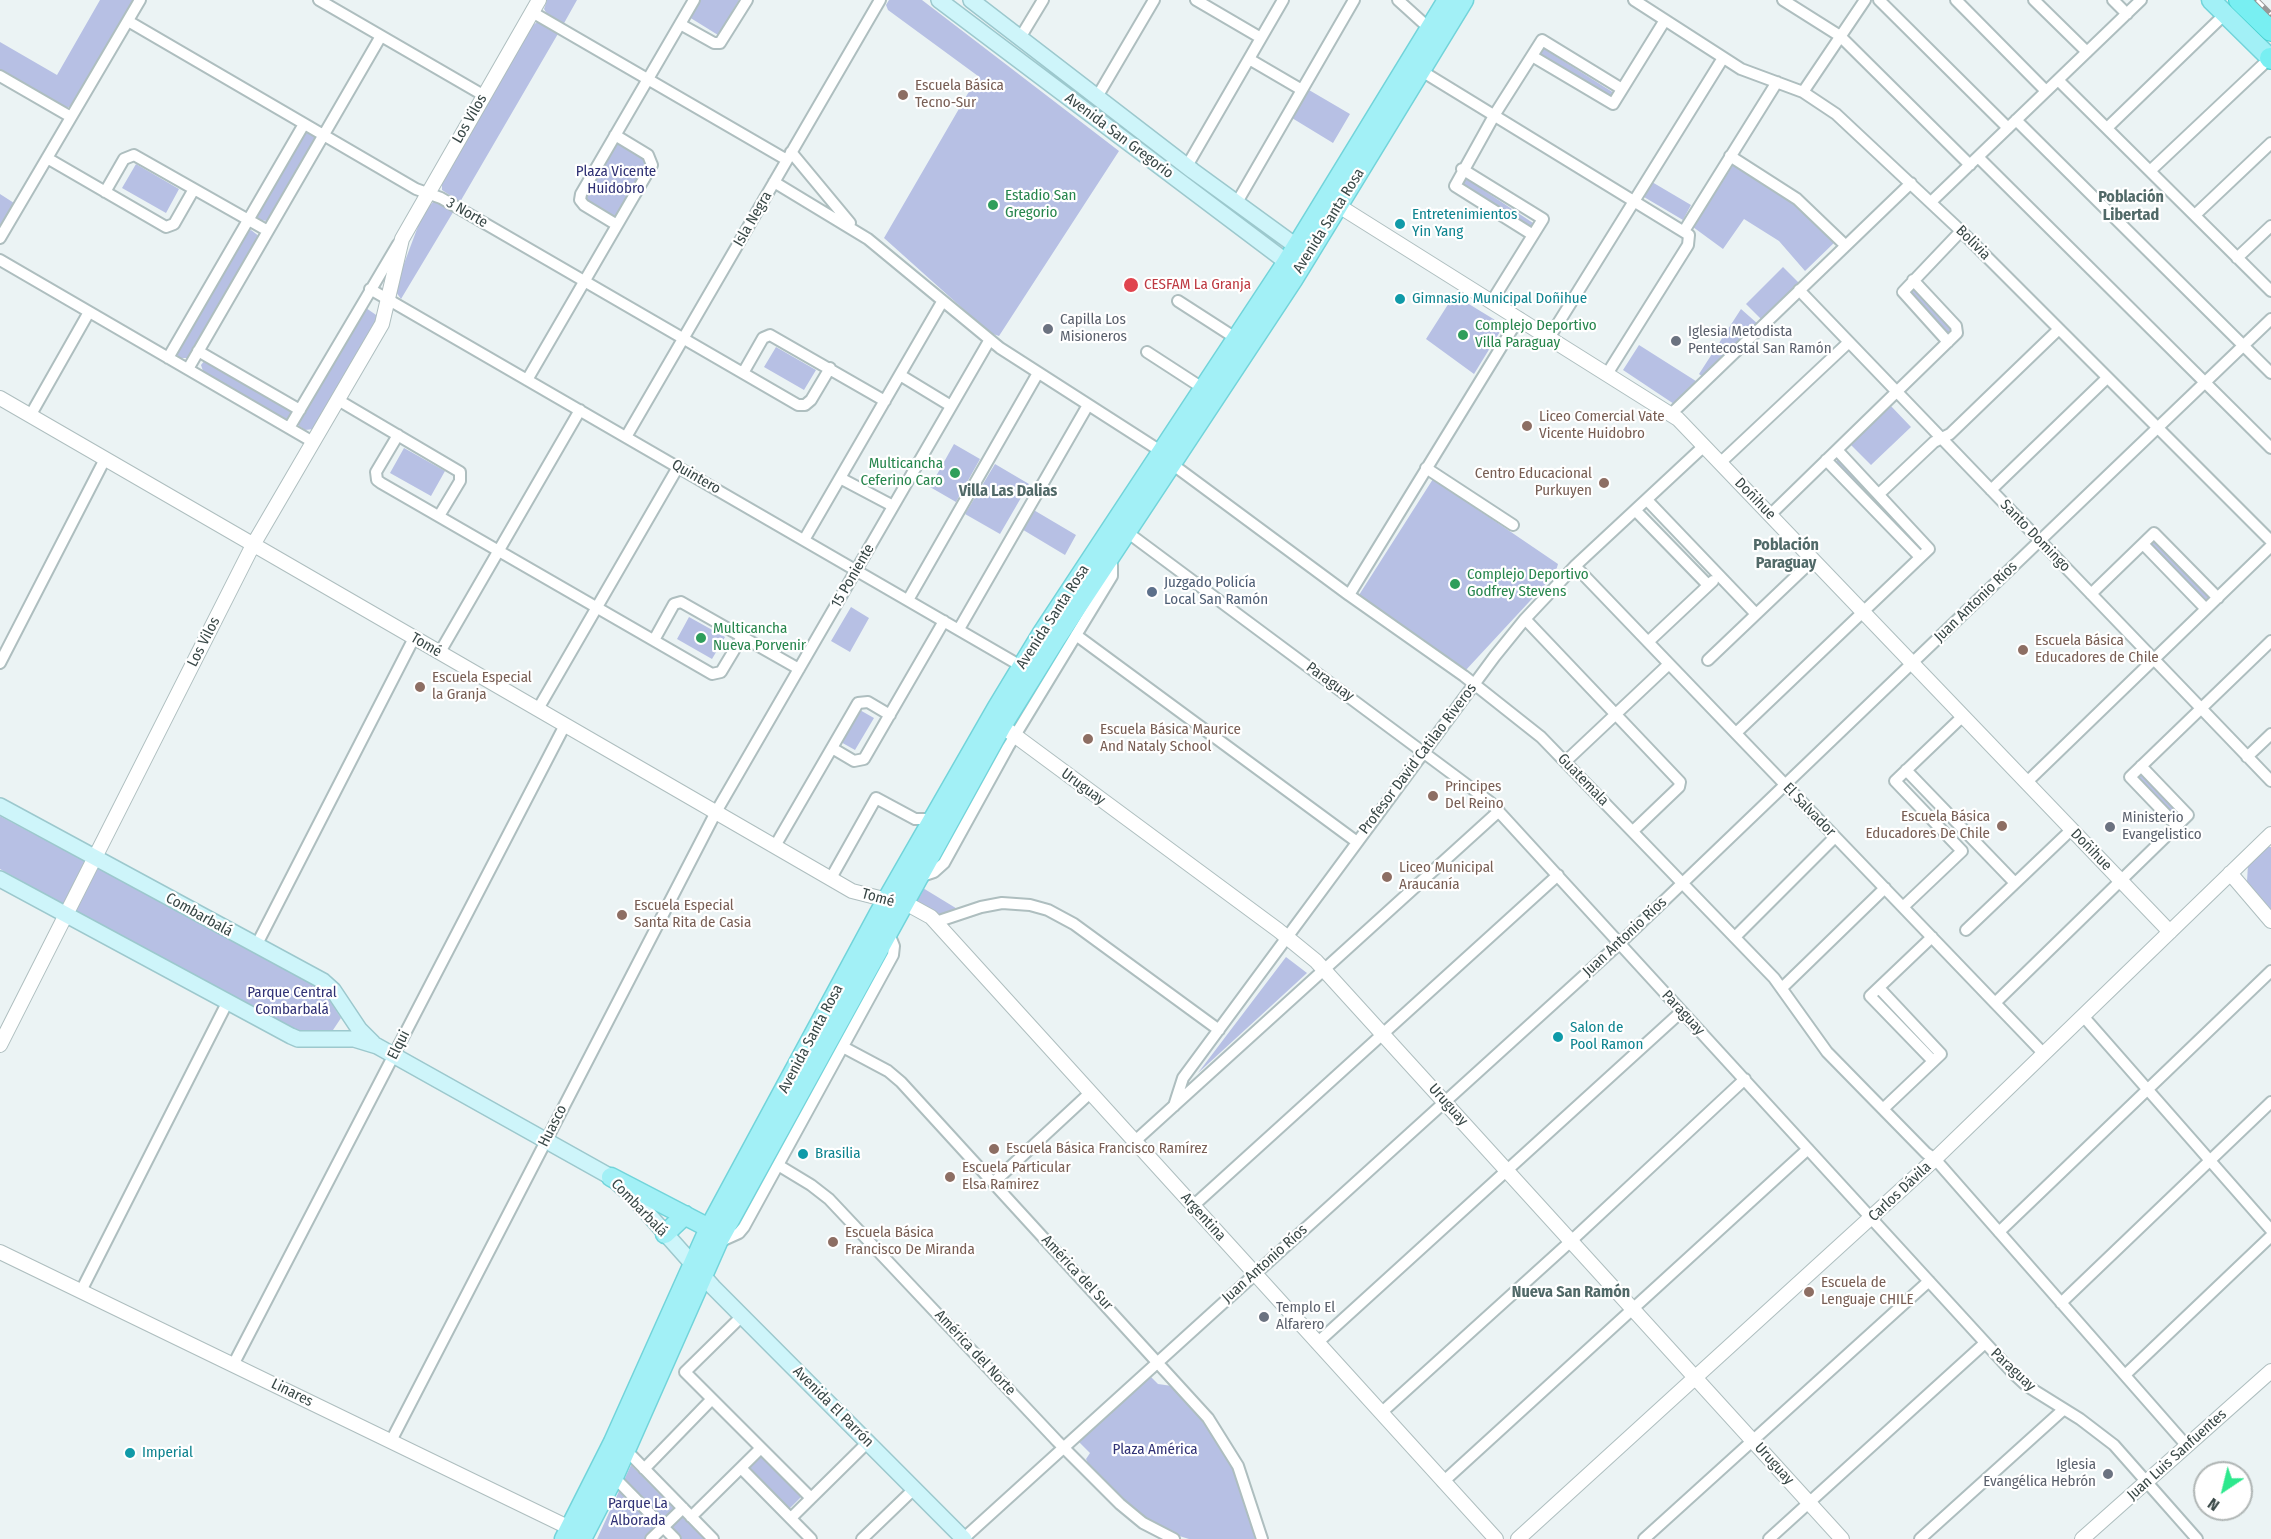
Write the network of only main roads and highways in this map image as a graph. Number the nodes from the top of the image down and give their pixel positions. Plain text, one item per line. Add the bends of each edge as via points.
1 (939, 0) edge
2 (971, 0) edge
3 (1448, 0) edge
4 (1464, 0) edge
5 (2211, 0) edge
6 (2239, 0) edge
7 (2271, 31) edge
8 (2271, 58) edge
9 (1333, 202) junction
10 (1296, 260) junction
11 (1167, 458) junction
12 (1101, 557) junction
13 (996, 709) junction
14 (1009, 731) junction
15 (0, 806) edge
16 (0, 879) edge
17 (890, 914) junction
18 (346, 1010) junction
19 (332, 1038) junction
20 (377, 1046) junction
21 (611, 1177) junction
22 (685, 1215) junction
23 (665, 1234) junction
24 (714, 1235) junction
25 (697, 1270) junction
26 (575, 1535) edge
27 (963, 1539) edge

1 - 10 main road, Avenida San Gregorio
2 - 10 main road, Avenida San Gregorio via 1236,204
3 - 9 main road, Avenida Santa Rosa
4 - 9 main road, Avenida Santa Rosa
5 - 8 main road
6 - 7 highway
9 - 10 main road, Avenida Santa Rosa
10 - 11 main road, Avenida Santa Rosa
10 - 11 main road, Avenida Santa Rosa via 1204,389
11 - 12 main road, Avenida Santa Rosa
11 - 12 main road, Avenida Santa Rosa via 1127,532
12 - 13 main road, Avenida Santa Rosa via 1021,666
12 - 14 main road, Avenida Santa Rosa
13 - 14 main road
13 - 17 main road, Avenida Santa Rosa via 924,824
14 - 17 main road, Avenida Santa Rosa via 919,877
15 - 18 main road, Combarbalá via 323,981
16 - 19 main road, Combarbalá via 298,1038
17 - 24 main road, Avenida Santa Rosa
18 - 19 main road via 343,1028
18 - 20 main road, Combarbalá via 358,1029
19 - 20 main road, Combarbalá
20 - 21 main road, Combarbalá
21 - 22 main road
21 - 23 main road, Combarbalá
22 - 23 main road
22 - 24 main road
23 - 25 main road, Combarbalá
24 - 25 main road, Avenida Santa Rosa
25 - 26 main road, Avenida Santa Rosa via 613,1442
25 - 26 main road, Avenida Santa Rosa via 614,1477
25 - 27 main road, Avenida El Parrón

